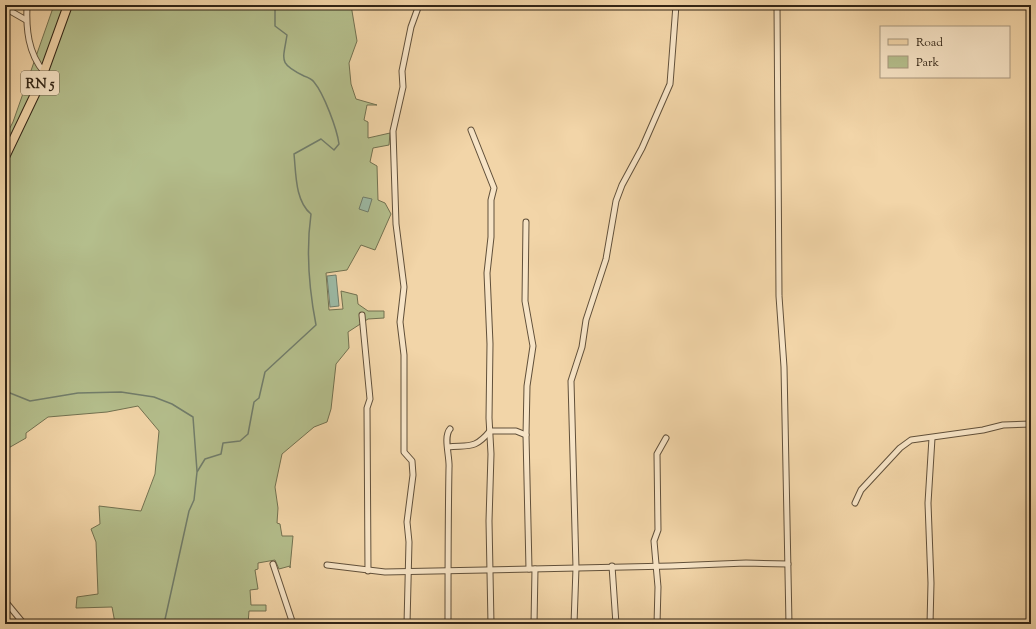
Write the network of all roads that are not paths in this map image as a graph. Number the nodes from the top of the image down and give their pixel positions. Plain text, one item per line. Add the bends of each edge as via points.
1 (27, 5) edge
2 (68, 5) edge
3 (420, 5) edge
4 (676, 5) edge
5 (777, 5) edge
6 (5, 8) edge
7 (26, 20) junction
8 (44, 72) junction
9 (470, 130) dead end
10 (5, 157) edge
11 (526, 222) dead end
12 (362, 315) dead end
13 (1031, 424) edge
14 (450, 429) dead end
15 (490, 431) junction
16 (526, 435) junction
17 (666, 438) dead end
18 (932, 438) junction
19 (448, 447) junction
20 (855, 503) dead end
21 (273, 564) dead end
22 (788, 564) junction
23 (327, 565) dead end
24 (612, 566) junction
25 (655, 567) junction
26 (490, 568) junction
27 (576, 568) junction
28 (532, 569) junction
29 (408, 570) junction
30 (447, 570) junction
31 (368, 571) junction
32 (5, 601) edge
33 (24, 624) edge
34 (293, 624) edge
35 (407, 624) edge
36 (448, 624) edge
37 (491, 624) edge
38 (534, 624) edge
39 (574, 624) edge
40 (616, 624) edge
41 (657, 624) edge
42 (789, 624) edge
43 (930, 624) edge

1 - 7 street
2 - 8 main road, RN 5
3 - 29 street via 416,9 411,27 402,71 403,90 393,131 396,224 404,287 400,320 404,355 404,452 412,461 413,475 407,520
4 - 27 street via 670,84 620,190 606,259 586,320 582,347 571,381
5 - 22 street via 779,296 784,367
6 - 7 street
7 - 8 street via 32,52
8 - 10 main road, RN 5
9 - 15 street via 494,188 491,200 491,237 487,273
11 - 16 street via 525,301 532,346 527,386
12 - 31 street via 370,399
13 - 18 street via 1003,425
14 - 19 street via 447,433
15 - 16 street via 516,431
15 - 19 street via 481,442
15 - 26 street
16 - 28 street
17 - 25 street via 657,454 658,530 654,541
18 - 20 street via 911,440 900,448 861,490
18 - 43 street via 928,503
19 - 30 street via 450,466
21 - 34 street
22 - 25 street
22 - 42 street
23 - 31 street
24 - 25 street
24 - 27 street
24 - 40 street
25 - 41 street via 658,587
26 - 28 street
26 - 30 street
26 - 37 street
27 - 28 street
27 - 39 street
28 - 38 street
29 - 30 street
29 - 31 street
29 - 35 street
30 - 36 street
32 - 33 street

